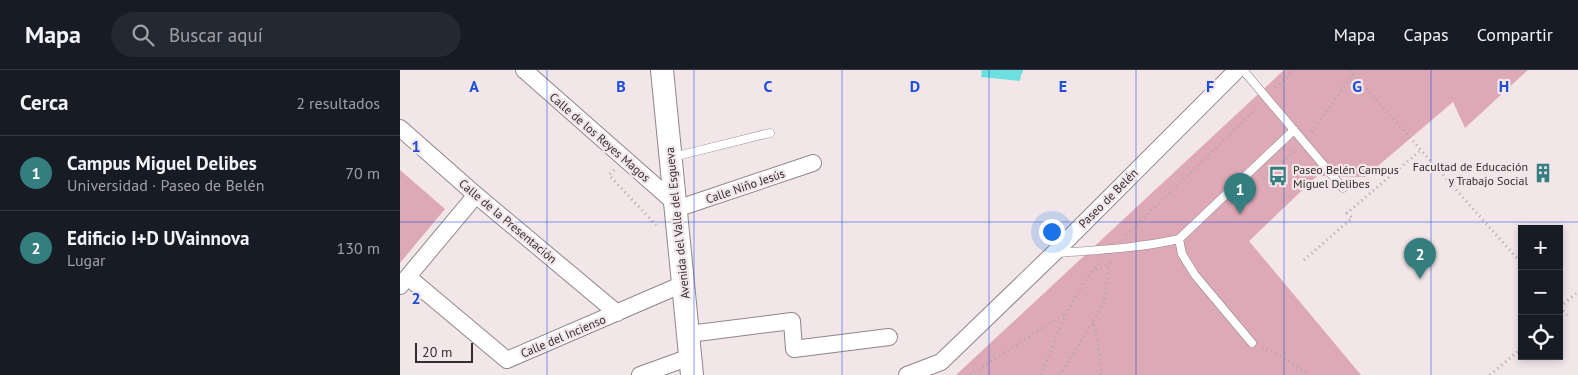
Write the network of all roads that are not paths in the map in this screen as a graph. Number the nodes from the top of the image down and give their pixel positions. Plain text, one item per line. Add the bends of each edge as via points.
1 (524, 70) edge
2 (662, 70) edge
3 (1237, 70) edge
4 (1243, 70) edge
5 (400, 128) edge
6 (1294, 130) junction
7 (770, 133) dead end
8 (671, 157) junction
9 (814, 163) dead end
10 (1342, 188) dead end
11 (476, 195) junction
12 (676, 206) junction
13 (1179, 239) junction
14 (1052, 254) junction
15 (404, 281) edge
16 (683, 284) junction
17 (617, 313) junction
18 (688, 334) junction
19 (889, 337) dead end
20 (1252, 343) road end
21 (691, 366) edge
22 (640, 375) edge
23 (907, 375) edge

1 - 12 street, Calle de los Reyes Magos
2 - 8 street, Avenida del Valle del Esgueva
3 - 14 street, Paseo de Belén
4 - 6 lane
5 - 11 street, Calle de la Presentación
6 - 10 lane
6 - 13 lane
7 - 8 lane
8 - 12 street, Avenida del Valle del Esgueva
9 - 12 street, Calle Niño Jesús
11 - 15 street
11 - 17 street, Calle de la Presentación
12 - 16 street, Avenida del Valle del Esgueva
13 - 14 lane
13 - 20 lane via 1182,254 1195,275
14 - 23 street, Paseo de Belén via 941,362
15 - 17 street, Calle del Incienso via 507,360
16 - 17 street, Calle del Incienso
16 - 18 street, Avenida del Valle del Esgueva
18 - 19 street via 792,320 794,349
18 - 21 street, Avenida del Valle del Esgueva
21 - 22 street

